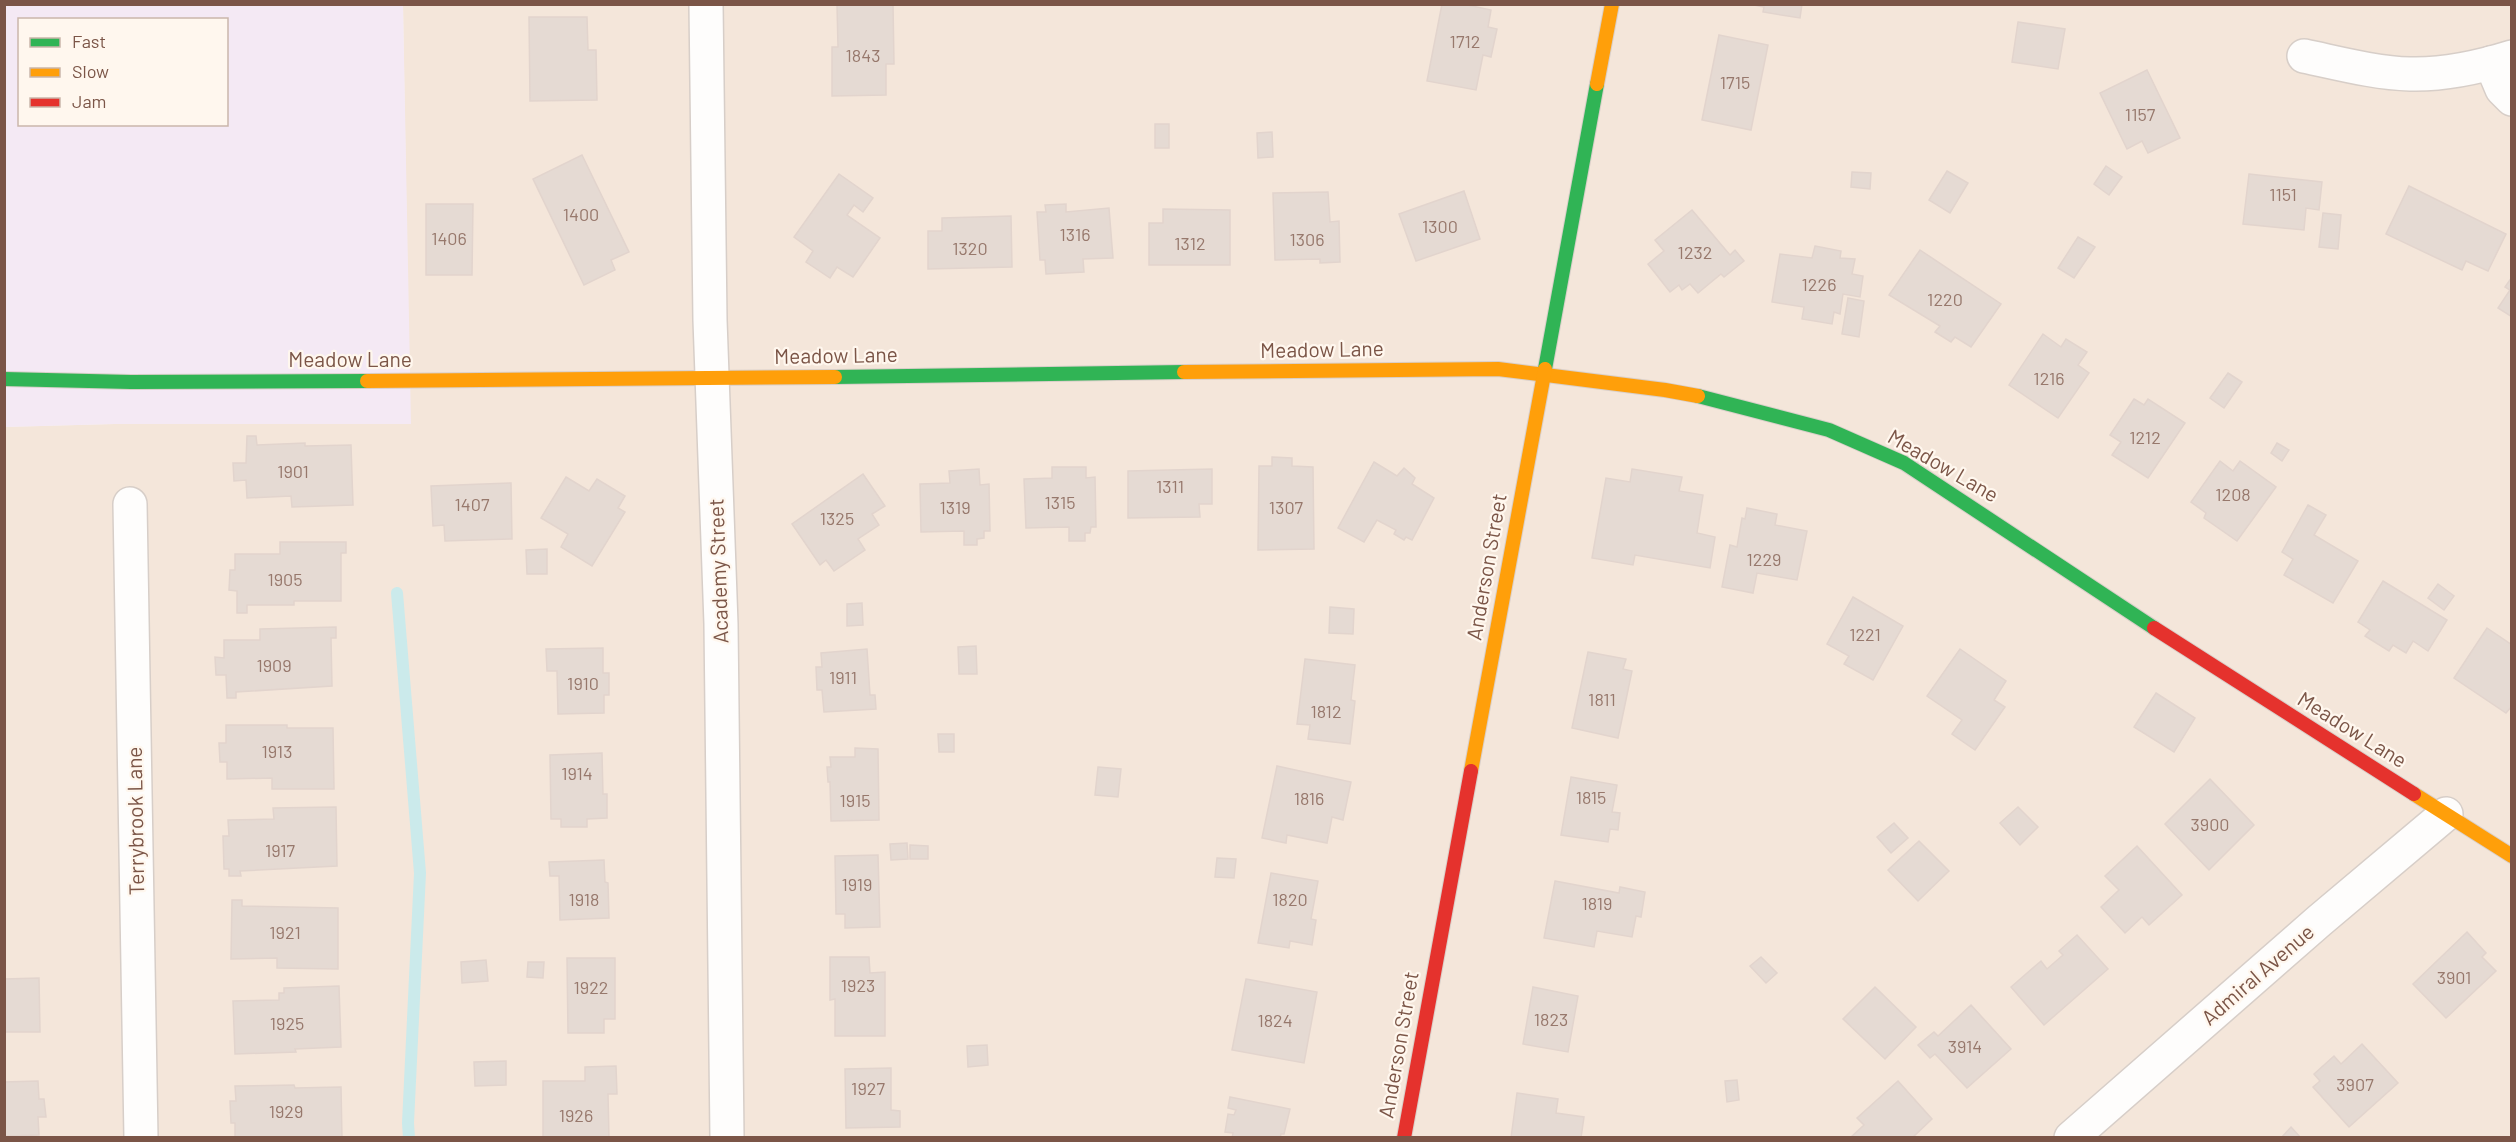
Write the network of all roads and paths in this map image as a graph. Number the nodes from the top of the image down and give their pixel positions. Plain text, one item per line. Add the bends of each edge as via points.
1 (706, 4) edge
2 (1612, 4) edge
3 (2304, 56) dead end
4 (2501, 60) edge
5 (2511, 99) edge
6 (1544, 373) junction
7 (4, 379) edge
8 (713, 380) junction
9 (130, 504) dead end
10 (2446, 814) junction
11 (2511, 856) edge
12 (141, 1137) edge
13 (727, 1137) edge
14 (1404, 1137) edge
15 (2071, 1137) edge

1 - 8 street, Academy Street
2 - 6 street, Anderson Street
3 - 4 street via 2409,74
4 - 5 street via 2502,89
6 - 8 street, Meadow Lane via 1454,369
6 - 10 street, Meadow Lane via 1722,401 1829,430 1904,463
6 - 14 street, Anderson Street
7 - 8 street, Meadow Lane
8 - 13 street, Academy Street via 721,624
9 - 12 street, Terrybrook Lane
10 - 11 street, Meadow Lane
10 - 15 street, Admiral Avenue

